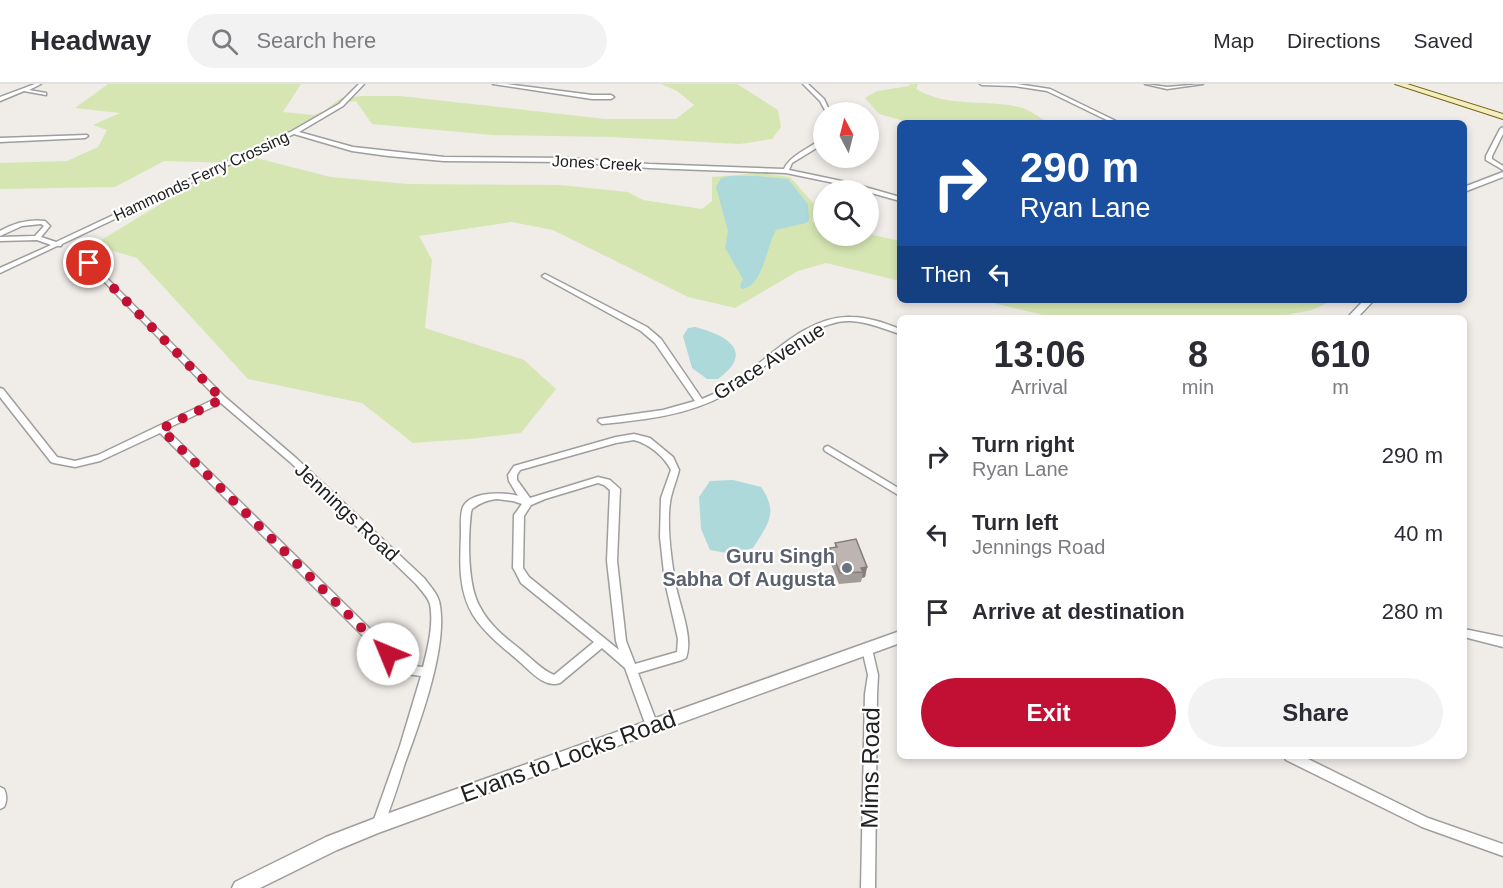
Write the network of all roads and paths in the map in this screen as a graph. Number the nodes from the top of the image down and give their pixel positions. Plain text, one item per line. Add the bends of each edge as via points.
1 (39, 84) edge
2 (362, 84) edge
3 (495, 84) edge
4 (547, 84) edge
5 (805, 84) edge
6 (982, 84) edge
7 (1147, 84) edge
8 (1201, 84) edge
9 (1399, 84) edge
10 (1409, 84) edge
11 (24, 90) junction
12 (540, 90) junction
13 (44, 94) dead end
14 (611, 97) dead end
15 (0, 99) edge
16 (823, 102) edge
17 (1503, 115) edge
18 (1111, 120) edge
19 (1503, 129) edge
20 (294, 132) junction
21 (86, 136) dead end
22 (0, 140) edge
23 (813, 148) edge
24 (1503, 168) edge
25 (786, 171) junction
26 (1503, 174) edge
27 (1467, 189) edge
28 (897, 198) edge
29 (0, 234) edge
30 (37, 237) junction
31 (0, 239) edge
32 (58, 245) junction
33 (89, 263) dead end
34 (0, 271) edge
35 (545, 276) dead end
36 (1366, 303) edge
37 (1355, 315) edge
38 (897, 331) edge
39 (0, 391) edge
40 (222, 399) junction
41 (700, 402) junction
42 (602, 422) dead end
43 (161, 429) junction
44 (828, 449) dead end
45 (897, 491) edge
46 (528, 503) junction
47 (1467, 634) edge
48 (897, 639) edge
49 (602, 642) junction
50 (1503, 642) edge
51 (867, 649) junction
52 (630, 667) junction
53 (428, 672) junction
54 (652, 726) junction
55 (1296, 759) edge
56 (0, 793) edge
57 (0, 803) edge
58 (378, 825) junction
59 (1503, 850) edge
60 (242, 888) edge
61 (868, 888) edge

1 - 11 street
2 - 20 street, Hammonds Ferry Crossing via 341,105
3 - 12 street
4 - 12 street
5 - 16 street
6 - 18 street via 1048,90
7 - 8 street via 1176,88
9 - 17 main road
10 - 17 main road
11 - 13 street
11 - 15 street
12 - 14 street
19 - 24 street via 1489,160
20 - 25 street, Jones Creek via 352,149 388,154
20 - 32 street, Hammonds Ferry Crossing
21 - 22 street
23 - 25 street via 790,162
25 - 28 street, Jones Creek
26 - 27 street
29 - 30 street via 28,222 43,222 47,226
30 - 31 street
30 - 32 street
32 - 34 street, Hammonds Ferry Crossing
33 - 40 street, Jennings Road
35 - 41 street via 644,329 658,341
36 - 37 street
38 - 41 street, Grace Avenue via 875,322 843,319 824,323 746,379
39 - 43 street via 54,460 75,464 100,458
40 - 43 street
40 - 53 street, Jennings Road via 293,460 420,581 435,603 436,628
41 - 42 street, Grace Avenue via 643,418
43 - 53 street via 404,670
44 - 45 street
46 - 49 street via 519,515 518,568 525,580
46 - 49 street via 489,496 468,507 464,577 471,603 479,617 548,679 556,680
46 - 52 street via 598,480 615,489 612,561 621,641
46 - 52 street via 513,481 517,468 616,440 647,440 673,464 675,470 666,498 665,537 683,639 682,655
47 - 50 street
48 - 51 street, Evans to Locks Road
49 - 52 street
51 - 54 street, Evans to Locks Road
51 - 61 street, Mims Road via 873,675
52 - 54 street
53 - 58 street, Jennings Road
54 - 58 street, Evans to Locks Road
55 - 59 street via 1426,823
56 - 57 street
58 - 60 street, Evans to Locks Road via 332,843

